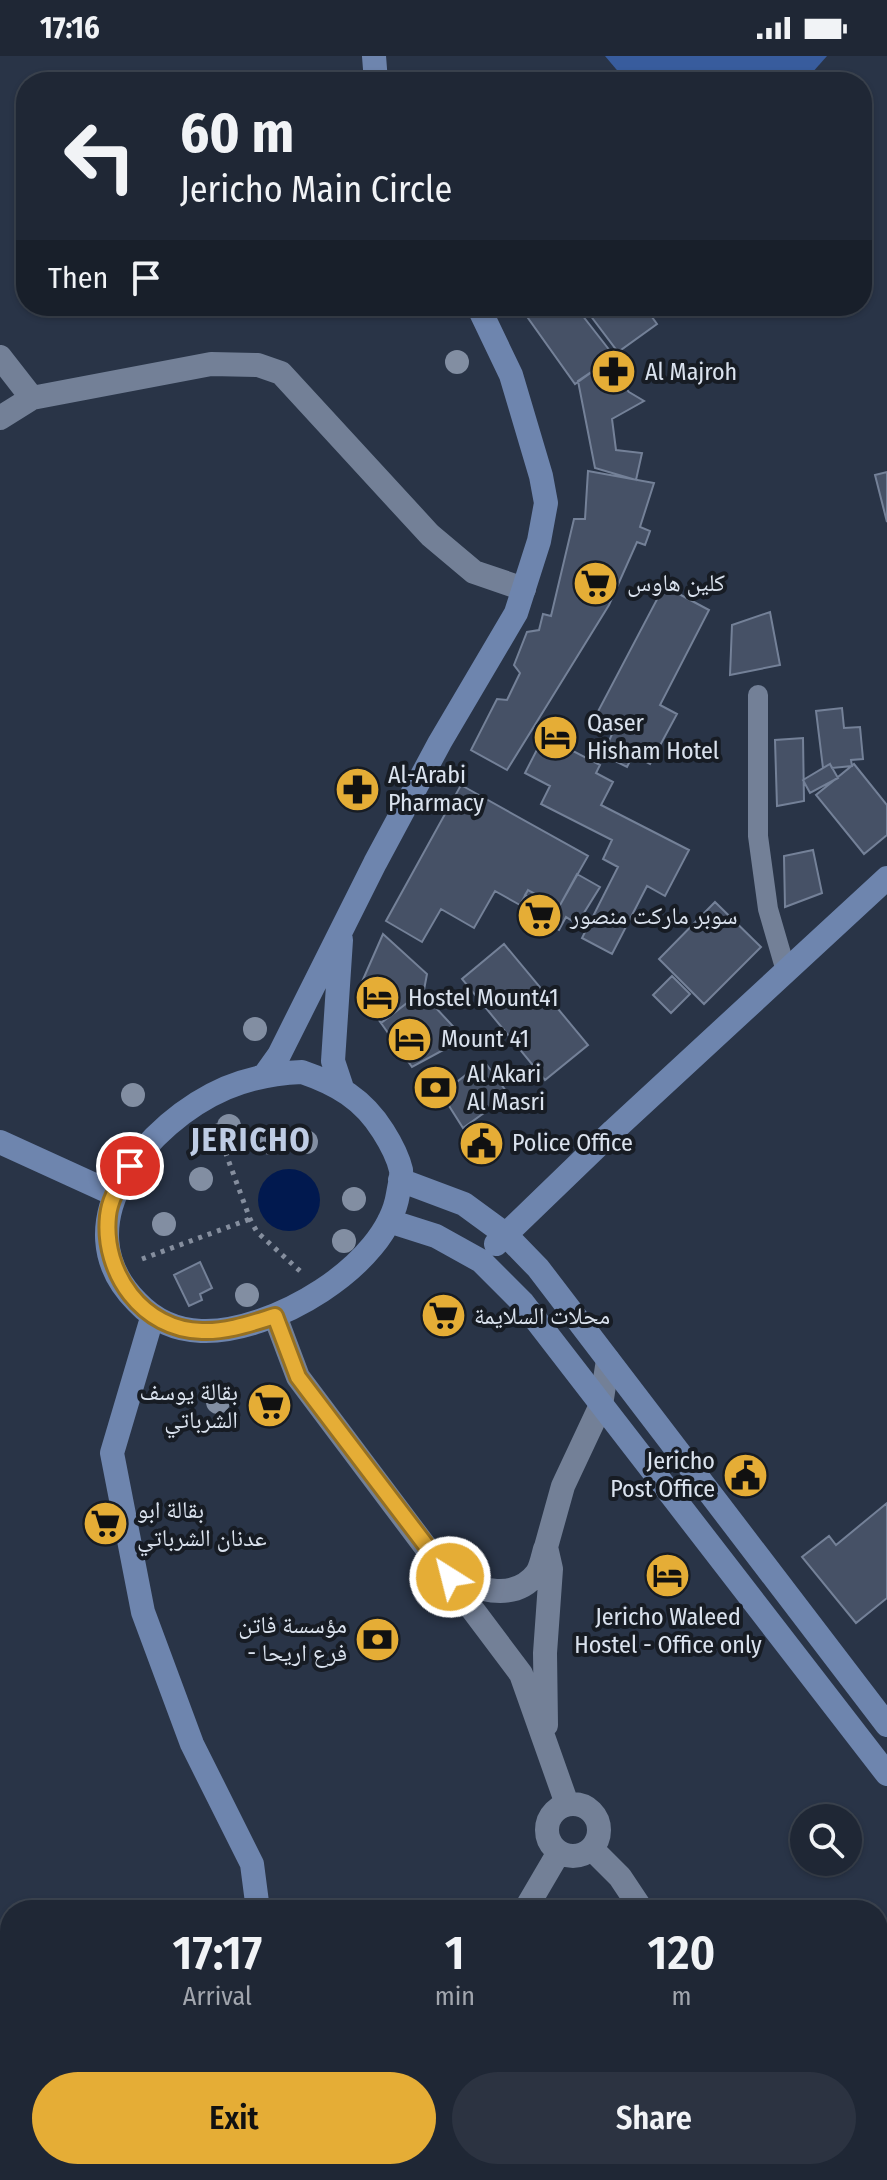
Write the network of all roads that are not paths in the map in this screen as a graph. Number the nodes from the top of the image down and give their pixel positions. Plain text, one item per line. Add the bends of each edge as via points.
1 (483, 316) edge
2 (0, 357) edge
3 (32, 398) junction
4 (0, 418) edge
5 (524, 589) junction
6 (758, 695) dead end
7 (887, 878) edge
8 (342, 930) junction
9 (786, 971) junction
10 (264, 1076) junction
11 (342, 1088) junction
12 (0, 1142) edge
13 (400, 1180) junction
14 (114, 1194) junction
15 (389, 1221) junction
16 (505, 1234) junction
17 (481, 1261) junction
18 (275, 1316) junction
19 (152, 1318) junction
20 (608, 1360) junction
21 (601, 1405) junction
22 (546, 1547) junction
23 (450, 1577) junction
24 (887, 1725) edge
25 (546, 1746) junction
26 (887, 1774) edge
27 (567, 1804) junction
28 (592, 1849) junction
29 (559, 1852) junction
30 (257, 1900) edge
31 (531, 1900) edge
32 (635, 1900) edge

1 - 5 main road via 511,375 546,503
2 - 3 street
3 - 4 street
3 - 5 street via 211,364 258,365 281,373 430,535 474,572
5 - 8 main road via 516,613 440,742
6 - 9 lane via 758,836 768,909
7 - 9 main road
8 - 10 main road
8 - 11 main road via 333,1061
9 - 16 main road
10 - 11 main road via 302,1072
10 - 14 main road via 193,1105 130,1166
11 - 13 main road via 373,1116 390,1142
12 - 14 main road
13 - 15 main road
13 - 16 main road via 464,1204
14 - 19 main road via 108,1244 115,1268
15 - 17 main road via 436,1236
15 - 18 main road via 363,1258
16 - 17 main road
16 - 20 main road via 538,1268
17 - 21 main road via 523,1303
18 - 19 main road via 202,1331
18 - 23 street via 298,1377
19 - 30 main road via 112,1453 143,1612 192,1744 252,1864
20 - 21 street
20 - 24 main road
21 - 22 street via 563,1486
21 - 26 main road
22 - 23 street via 538,1572 523,1586 479,1590
22 - 25 street via 551,1569
23 - 25 street via 521,1674
25 - 27 street
27 - 28 street via 584,1805 596,1817 600,1834
27 - 29 street via 552,1813 547,1829
28 - 29 street via 576,1856
28 - 32 street
29 - 31 street

